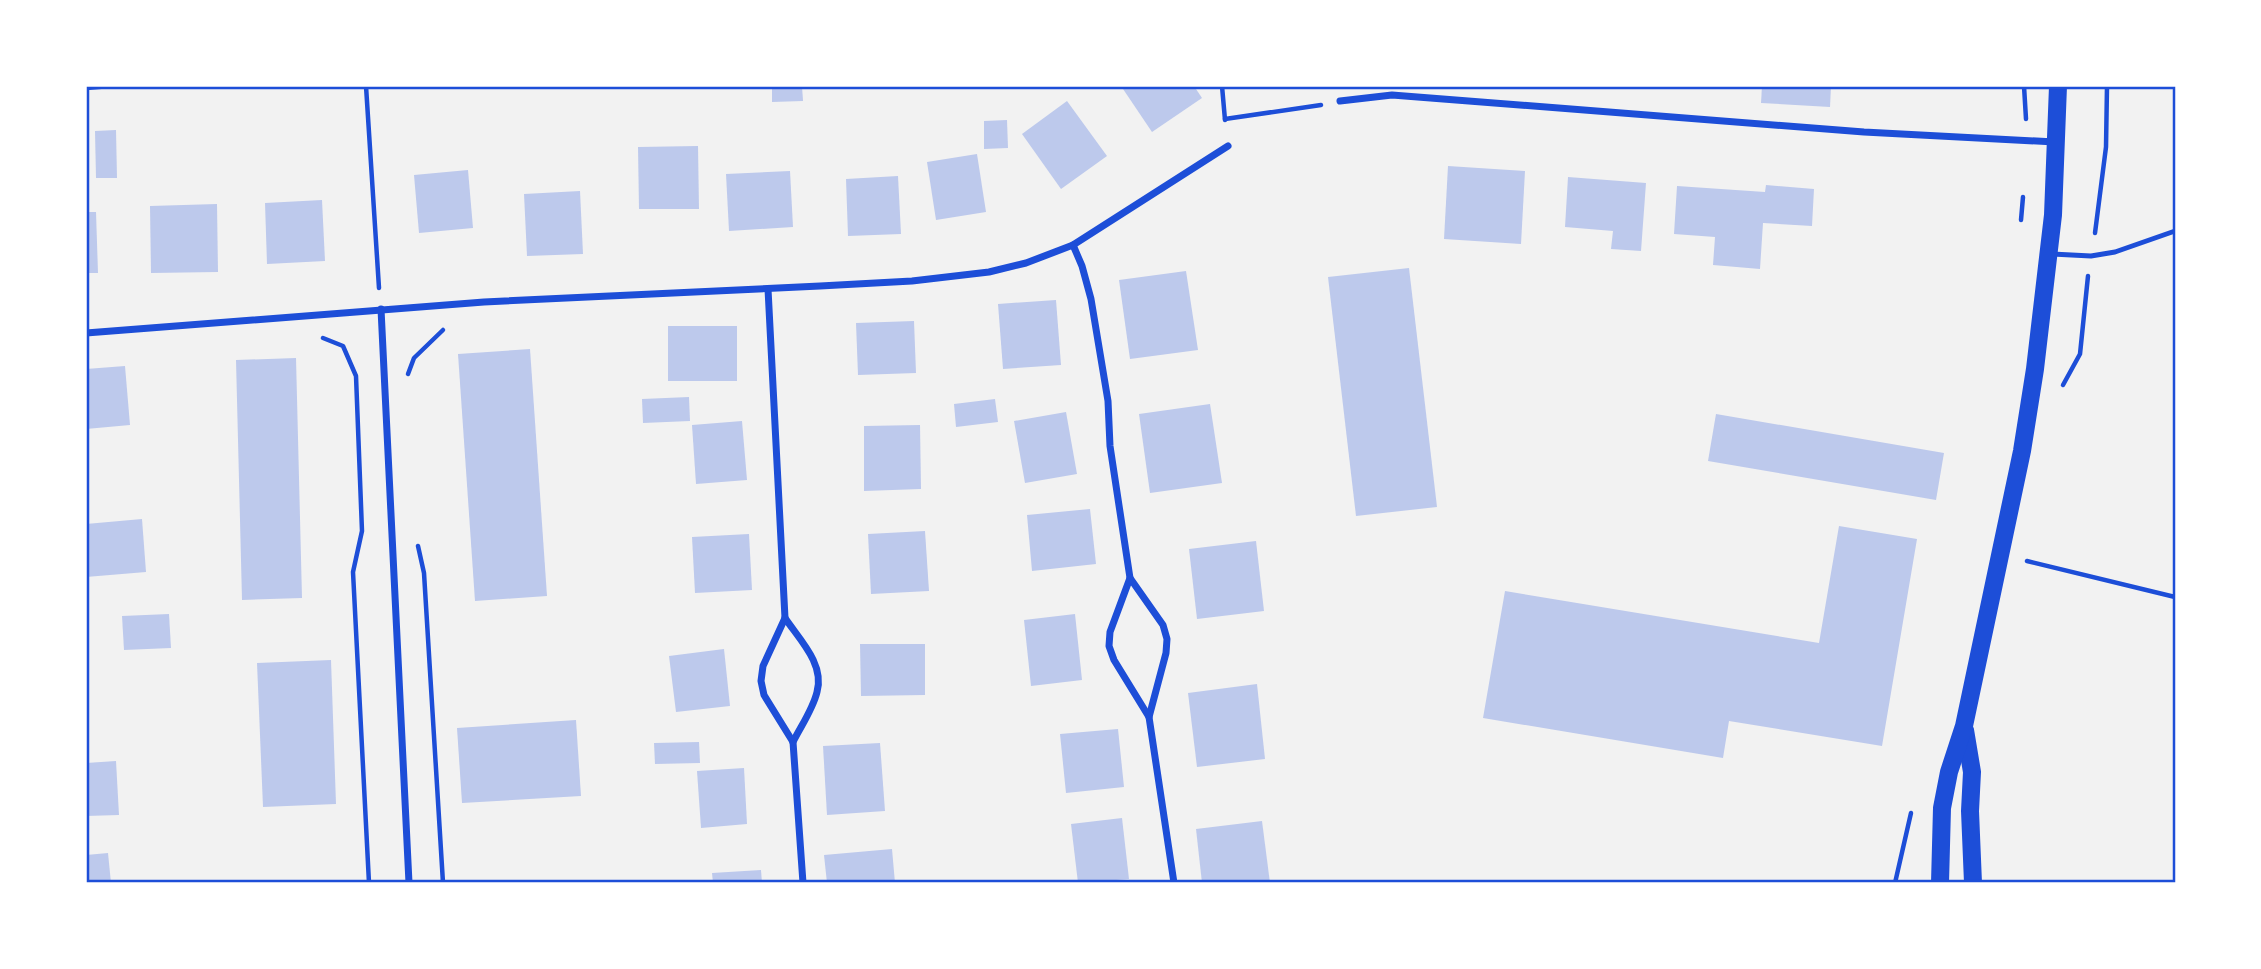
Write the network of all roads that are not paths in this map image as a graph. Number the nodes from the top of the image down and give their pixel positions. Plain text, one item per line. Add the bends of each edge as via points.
1 (2058, 86) edge
2 (1340, 101) road end
3 (2057, 142) junction
4 (1228, 146) road end
5 (2175, 231) edge
6 (1073, 245) junction
7 (2049, 254) junction
8 (768, 289) junction
9 (381, 309) junction
10 (86, 333) edge
11 (1130, 578) junction
12 (785, 618) junction
13 (1149, 717) junction
14 (1964, 726) junction
15 (793, 742) junction
16 (410, 883) edge
17 (803, 883) edge
18 (1174, 883) edge
19 (1940, 883) edge
20 (1972, 883) edge

1 - 3 main road
2 - 3 street via 1392,95 1864,132
3 - 7 main road
4 - 6 street
5 - 7 lane via 2103,254
6 - 8 street via 1026,262 966,275
6 - 11 street via 1091,299
7 - 14 main road via 2022,451
8 - 9 street
8 - 12 street
9 - 10 street
9 - 16 street
11 - 13 street via 1163,625 1167,639
11 - 13 street via 1109,646
12 - 15 street via 761,681 764,695
12 - 15 street via 815,663 819,678
13 - 18 street
14 - 19 main road via 1942,807
14 - 20 main road via 1972,772
15 - 17 street

